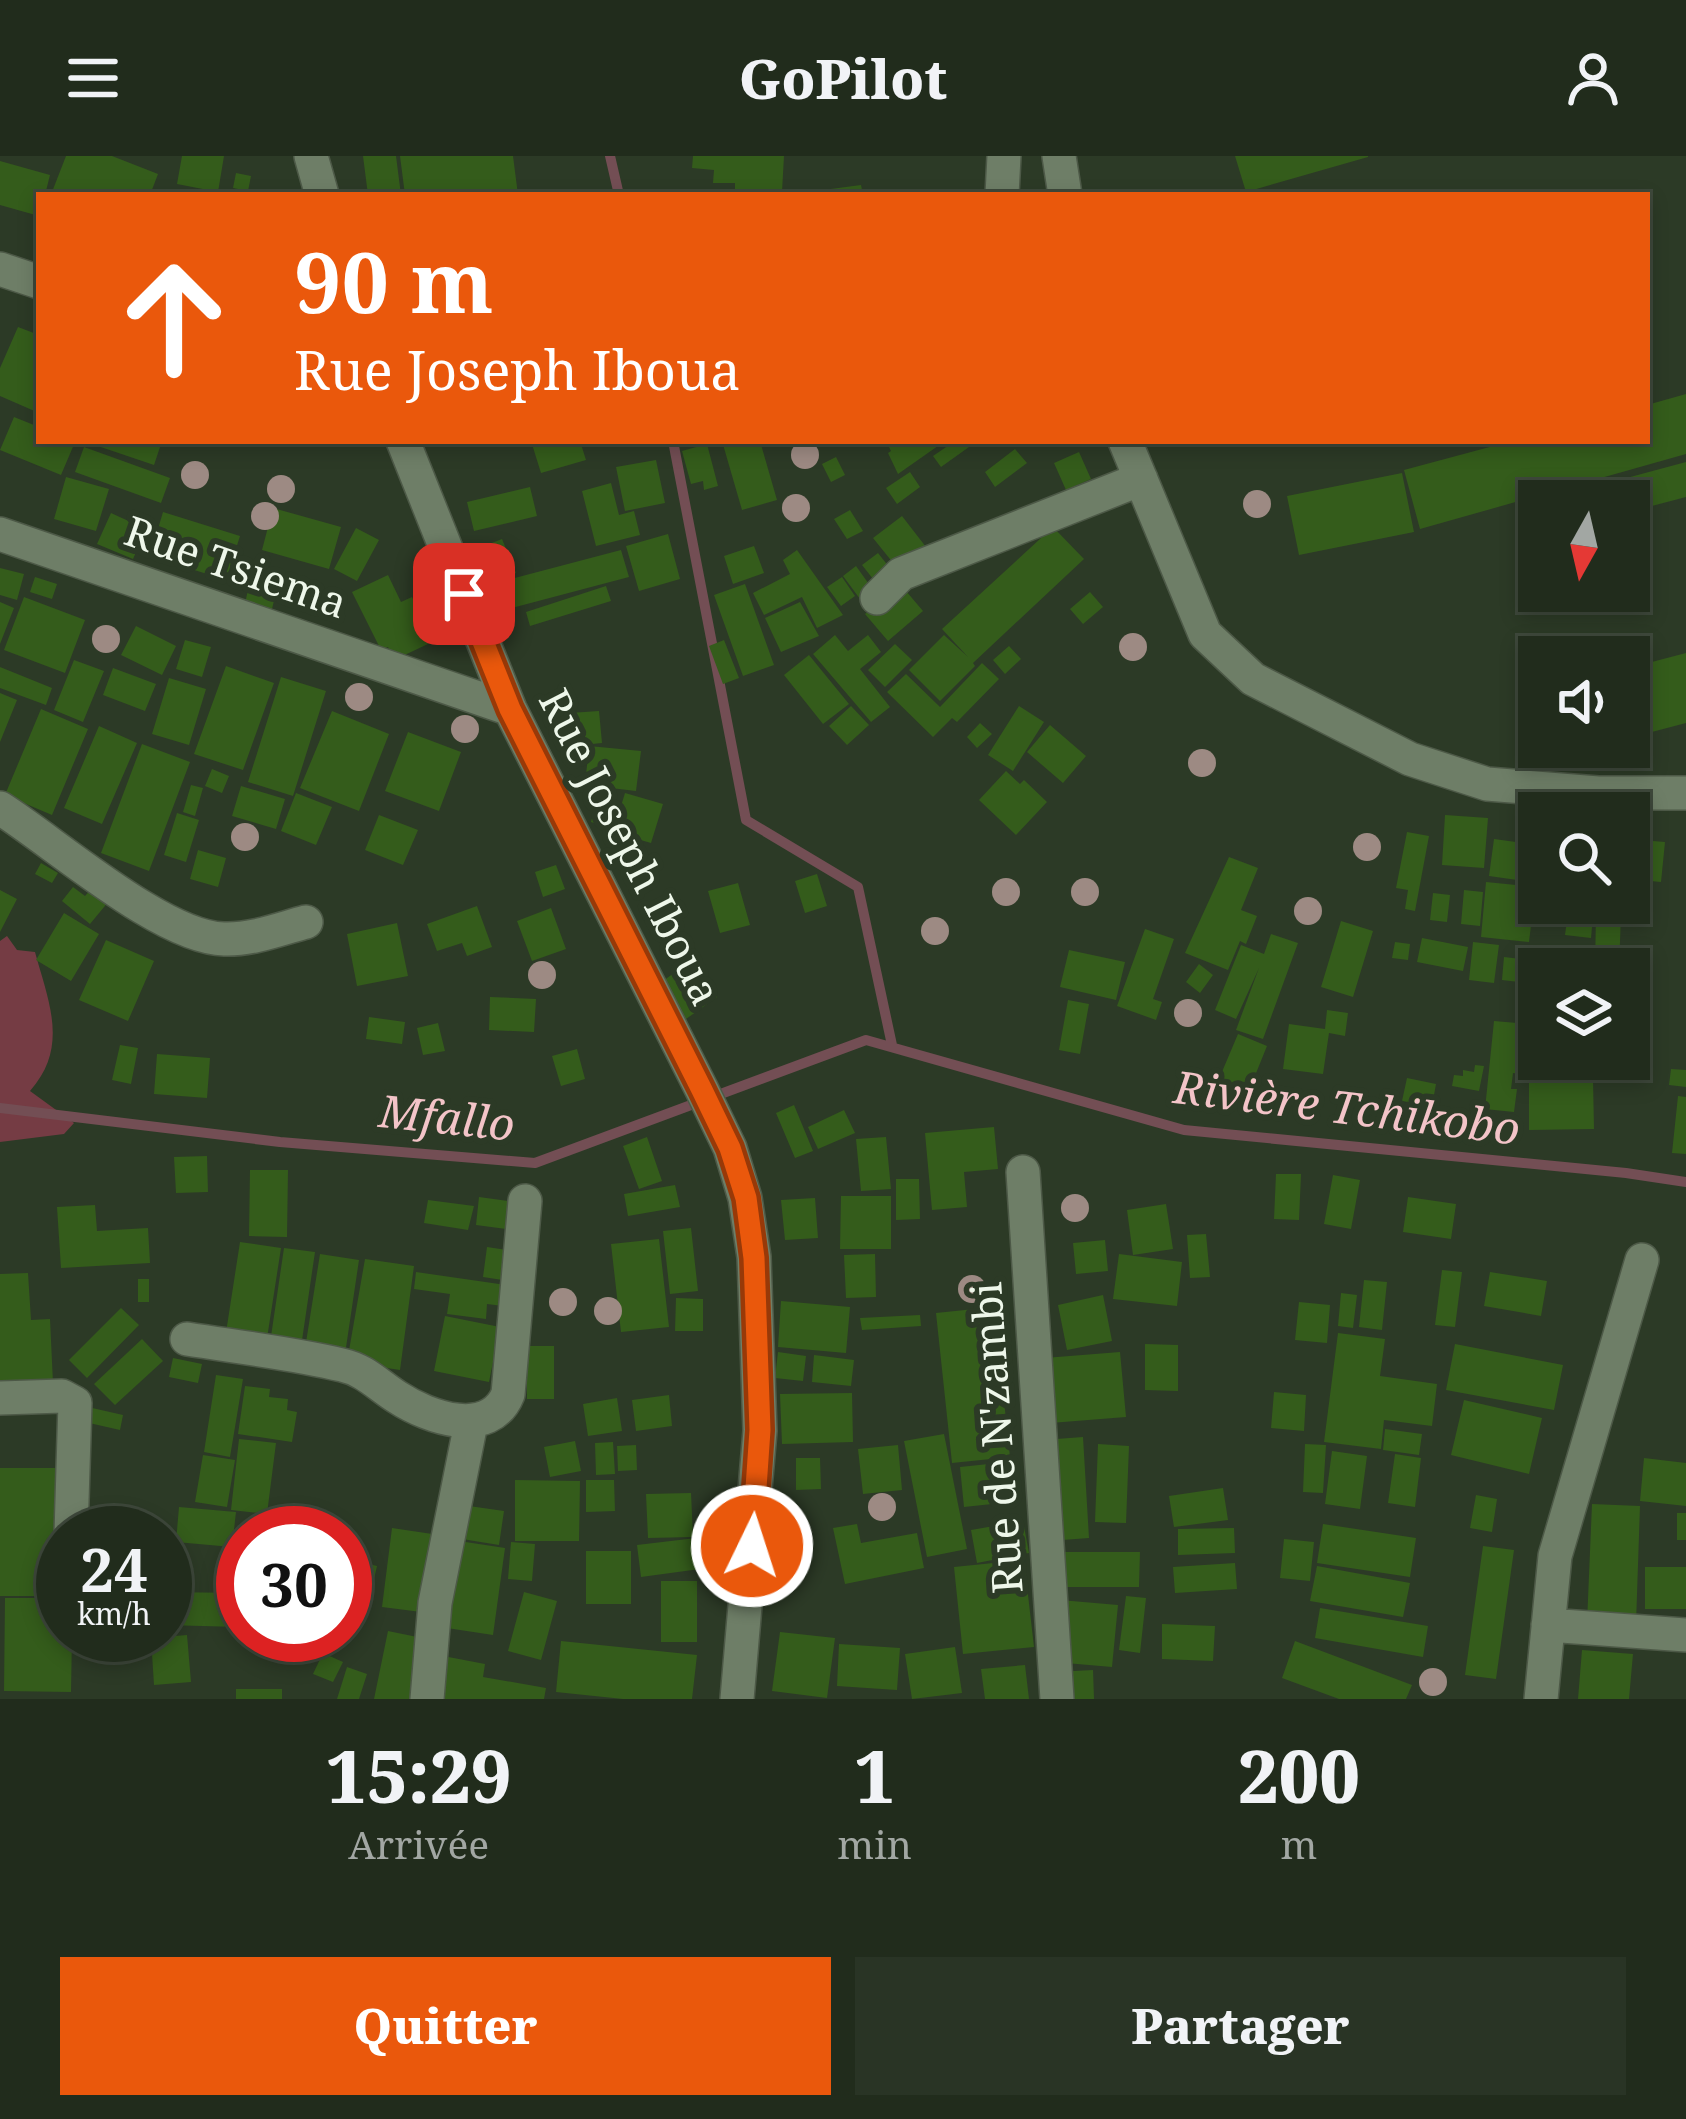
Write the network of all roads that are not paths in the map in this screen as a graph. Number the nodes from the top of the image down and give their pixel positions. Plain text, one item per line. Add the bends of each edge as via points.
1 (311, 156) edge
2 (1004, 156) edge
3 (1059, 156) edge
4 (321, 192) edge
5 (1002, 192) edge
6 (1065, 192) edge
7 (0, 269) edge
8 (36, 281) edge
9 (404, 444) edge
10 (1126, 444) edge
11 (1141, 478) junction
12 (0, 534) edge
13 (877, 598) dead end
14 (510, 709) junction
15 (1686, 793) edge
16 (0, 808) edge
17 (306, 922) dead end
18 (1023, 1172) dead end
19 (525, 1202) dead end
20 (1642, 1260) dead end
21 (187, 1339) dead end
22 (0, 1398) edge
23 (471, 1423) junction
24 (72, 1506) edge
25 (1548, 1625) junction
26 (1686, 1635) edge
27 (428, 1699) edge
28 (737, 1699) edge
29 (1057, 1699) edge
30 (1541, 1699) edge

1 - 4 street
2 - 5 street
3 - 6 street
7 - 8 street
9 - 14 street, Rue Joseph Iboua
10 - 11 street
11 - 13 street via 901,574
11 - 15 street via 1205,634 1253,679 1410,759 1487,784
12 - 14 street, Rue Tsiema
14 - 28 street, Rue Joseph Iboua via 730,1148 746,1198 760,1430
16 - 17 street via 160,921 194,935 254,936
18 - 29 street, Rue de N'zambi
19 - 23 street via 508,1394 502,1409
20 - 25 street via 1555,1556
21 - 23 street via 347,1366 399,1399
22 - 24 street via 75,1402
23 - 27 street via 435,1603
25 - 26 street
25 - 30 street

